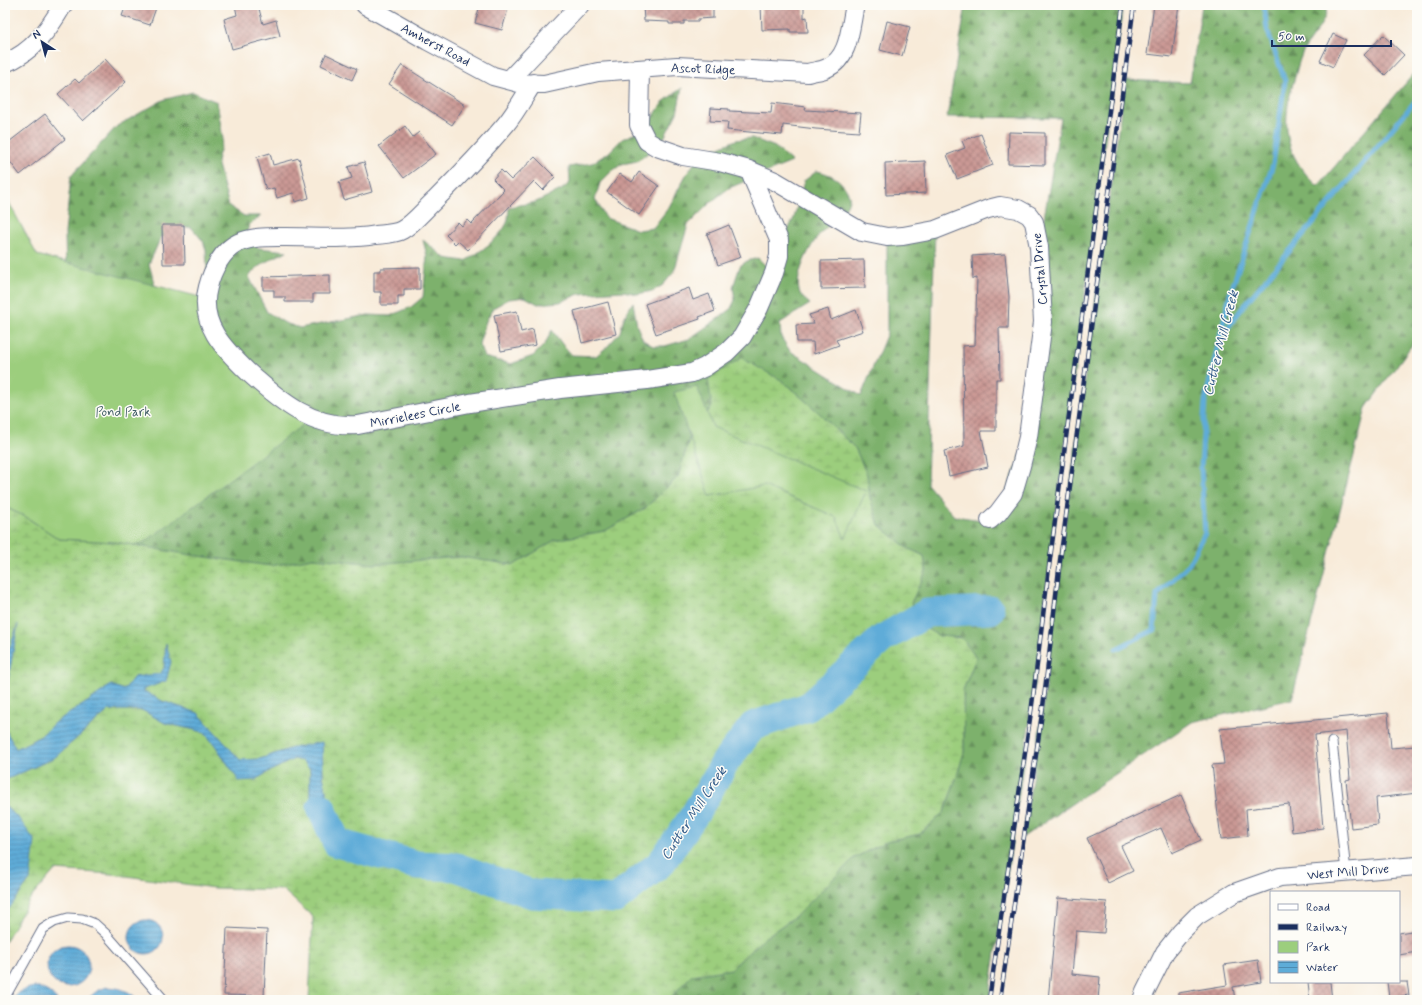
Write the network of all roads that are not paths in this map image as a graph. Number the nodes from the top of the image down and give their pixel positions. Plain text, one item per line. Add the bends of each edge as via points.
1 (62, 5) edge
2 (365, 5) edge
3 (580, 5) edge
4 (855, 5) edge
5 (5, 63) edge
6 (640, 70) junction
7 (509, 80) junction
8 (533, 83) junction
9 (748, 170) junction
10 (990, 520) dead end
11 (1332, 742) dead end
12 (1417, 866) edge
13 (1346, 872) junction
14 (5, 997) edge
15 (164, 1000) edge
16 (1142, 1000) edge

1 - 5 street via 52,23 33,46 14,60
2 - 7 street, Amherst Road via 494,76
3 - 7 street
4 - 6 street, Ascot Ridge via 845,51 827,68 808,73 677,66
6 - 8 street, Ascot Ridge via 598,72 544,84
6 - 9 street via 640,125 647,141 683,156
7 - 8 street, Ascot Ridge
8 - 9 street, Mirrielees Circle via 507,123 448,187 400,231 366,237 258,238 237,243 224,253 211,275 204,298 213,333 240,364 303,415 330,424 346,426 560,389 692,373 706,367 727,352 742,337 759,308 779,256 779,240
9 - 10 street, Crystal Drive via 775,181 862,232 887,237 934,230 1000,206 1018,209 1029,215 1034,222 1039,247 1043,322 1028,437 1014,493
11 - 13 lane
12 - 13 street, West Mill Drive
13 - 16 street, West Mill Drive via 1280,877 1234,893 1197,916 1165,952
14 - 15 lane via 43,929 68,918 82,919 95,924

